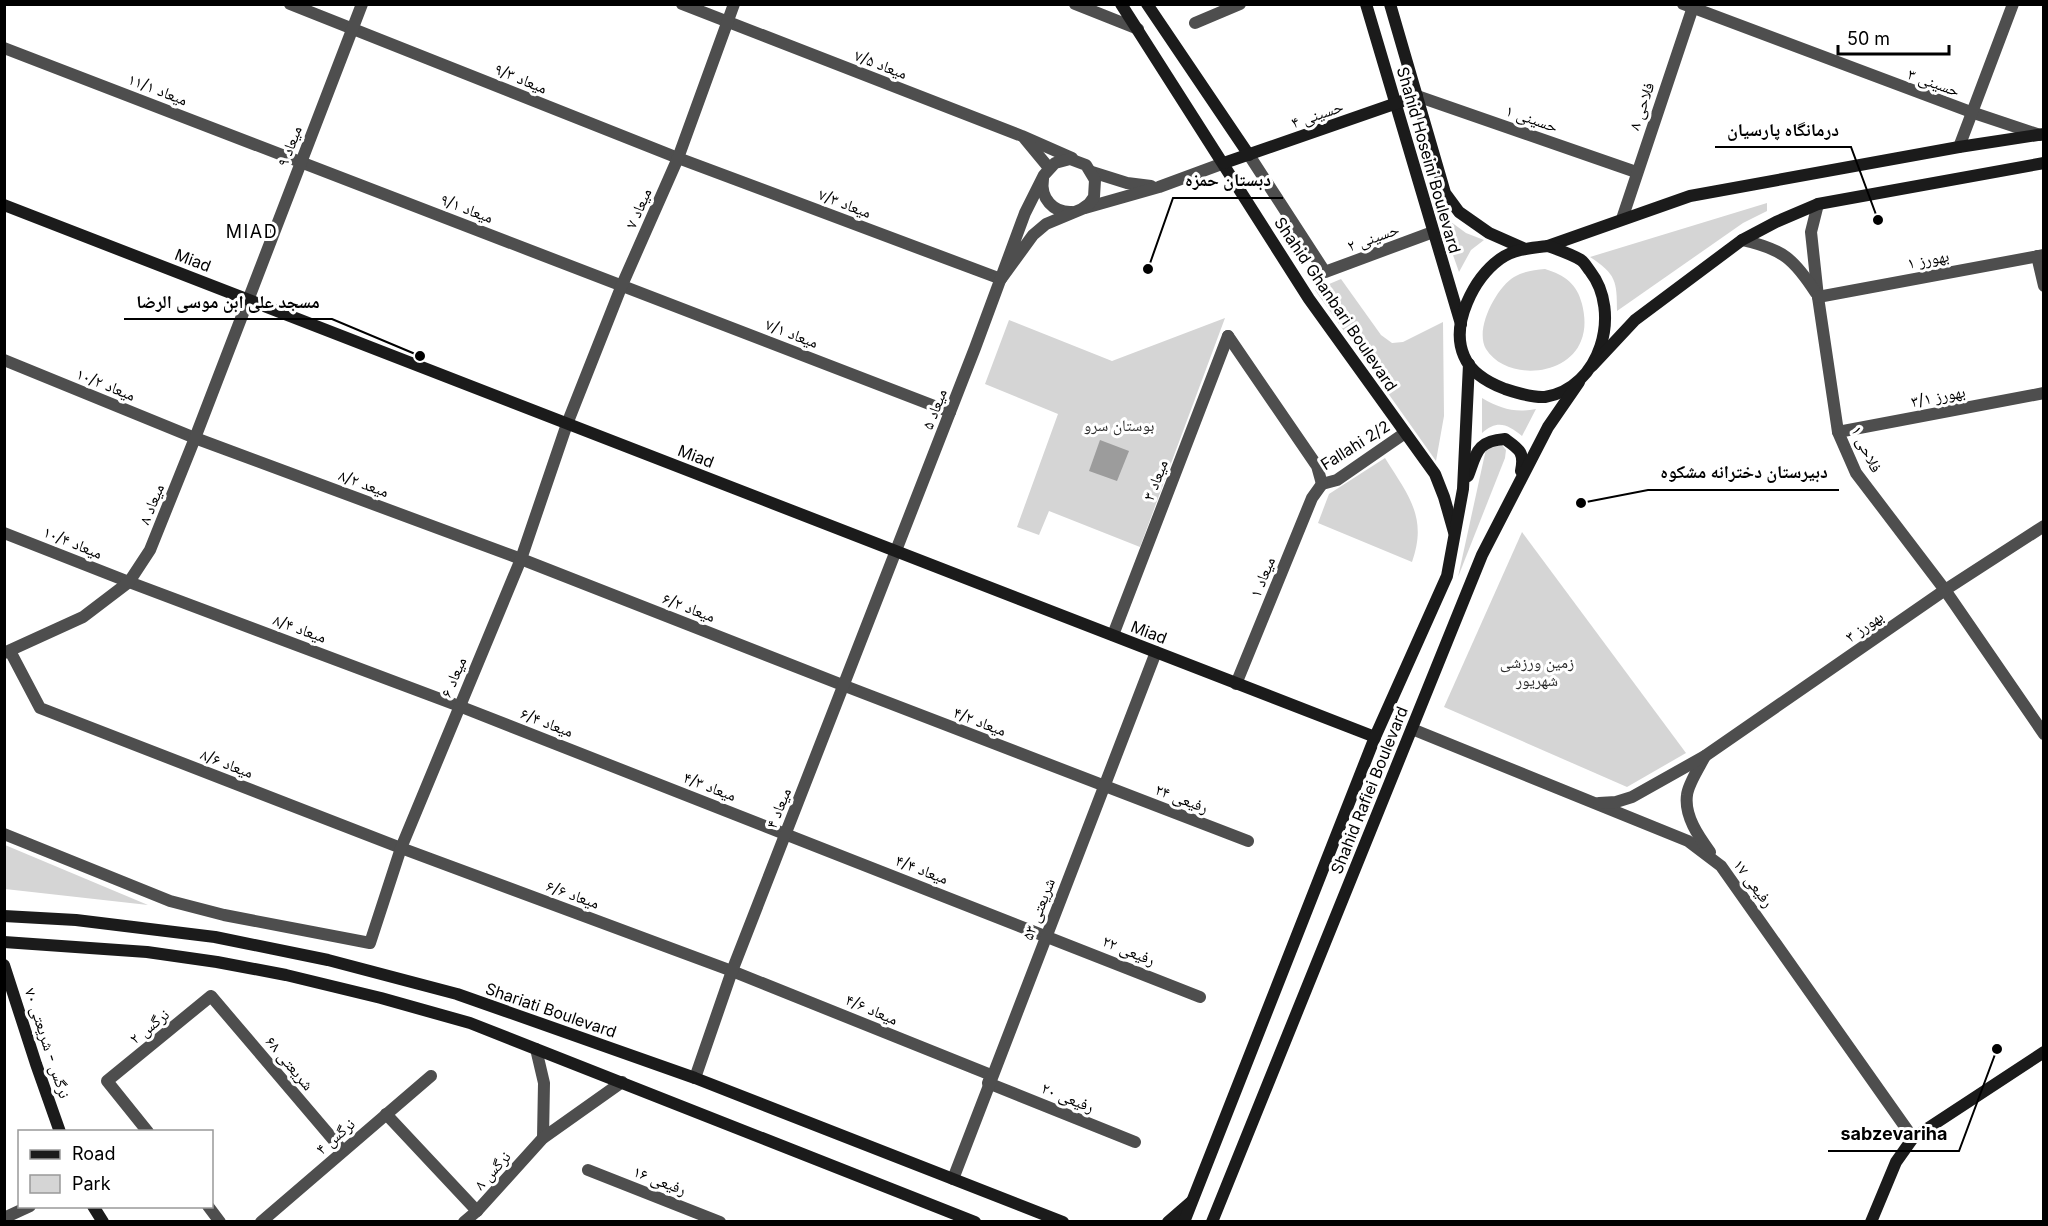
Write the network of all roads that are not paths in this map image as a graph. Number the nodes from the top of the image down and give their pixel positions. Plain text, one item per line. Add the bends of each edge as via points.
1 (290, 4) edge
2 (362, 4) edge
3 (682, 4) edge
4 (734, 4) edge
5 (1075, 4) edge
6 (1121, 4) edge
7 (1147, 4) edge
8 (1240, 4) edge
9 (1366, 4) edge
10 (1390, 4) edge
11 (2013, 4) edge
12 (1690, 6) edge
13 (728, 22) junction
14 (1195, 23) dead end
15 (1138, 28) junction
16 (352, 29) junction
17 (4, 48) edge
18 (1417, 96) junction
19 (1395, 105) junction
20 (1971, 112) junction
21 (2042, 135) edge
22 (1022, 136) junction
23 (1959, 147) junction
24 (1249, 155) junction
25 (678, 158) junction
26 (1078, 161) junction
27 (300, 162) junction
28 (1224, 163) junction
29 (2043, 163) edge
30 (1047, 172) junction
31 (1092, 172) junction
32 (1636, 172) junction
33 (1158, 187) junction
34 (1818, 204) junction
35 (4, 206) edge
36 (1078, 211) junction
37 (1622, 219) junction
38 (1433, 232) junction
39 (1742, 240) junction
40 (1548, 246) junction
41 (1523, 249) junction
42 (2040, 255) edge
43 (1001, 279) junction
44 (622, 285) junction
45 (2043, 286) edge
46 (1818, 297) junction
47 (247, 299) junction
48 (1461, 324) junction
49 (4, 360) edge
50 (1469, 364) junction
51 (1592, 366) junction
52 (1579, 382) junction
53 (2043, 393) edge
54 (950, 412) junction
55 (567, 424) junction
56 (1838, 432) junction
57 (1405, 433) junction
58 (195, 438) junction
59 (1517, 483) junction
60 (1322, 484) junction
61 (1463, 489) junction
62 (2043, 526) edge
63 (4, 533) edge
64 (1455, 536) junction
65 (896, 551) junction
66 (521, 559) junction
67 (129, 582) junction
68 (1945, 590) junction
69 (1113, 636) junction
70 (7, 652) edge
71 (1156, 652) junction
72 (1236, 684) junction
73 (844, 686) junction
74 (459, 706) junction
75 (1412, 729) junction
76 (2043, 734) edge
77 (1376, 738) junction
78 (1705, 756) junction
79 (623, 770) joint
80 (1104, 787) junction
81 (1595, 804) junction
82 (4, 834) edge
83 (786, 834) junction
84 (1248, 841) dead end
85 (401, 848) junction
86 (1721, 866) junction
87 (4, 916) edge
88 (1046, 934) junction
89 (4, 942) edge
90 (4, 964) edge
91 (732, 970) junction
92 (211, 996) joint
93 (1200, 997) dead end
94 (536, 1049) junction
95 (2043, 1052) edge
96 (431, 1076) dead end
97 (695, 1078) junction
98 (622, 1082) junction
99 (988, 1083) junction
100 (386, 1114) junction
101 (60, 1130) edge
102 (147, 1130) edge
103 (543, 1138) junction
104 (1913, 1138) junction
105 (1136, 1142) dead end
106 (343, 1151) junction
107 (588, 1170) dead end
108 (953, 1179) junction
109 (1192, 1202) junction
110 (25, 1208) edge
111 (94, 1208) edge
112 (210, 1208) edge
113 (477, 1211) junction
114 (5, 1216) edge
115 (1216, 1218) edge
116 (706, 1219) edge
117 (103, 1221) edge
118 (220, 1221) edge
119 (261, 1221) edge
120 (464, 1221) edge
121 (720, 1221) edge
122 (975, 1221) edge
123 (1063, 1221) edge
124 (1168, 1221) edge
125 (1184, 1221) edge
126 (1871, 1221) edge

1 - 16 street, میعاد ۹/۳
2 - 16 street, میعاد ۹
3 - 13 street, میعاد ۷/۵
4 - 13 street, میعاد ۷
5 - 15 street
6 - 15 main road, Shahid Ghanbari Boulevard
7 - 24 main road
8 - 14 street
9 - 19 main road, Shahid Hoseini Boulevard
10 - 18 main road, Shahid Hoseini Boulevard
11 - 20 street
12 - 20 street, حسینی ۳
12 - 32 street, فلاحی ۸
13 - 22 street, میعاد ۷/۵
13 - 25 street, میعاد ۷
15 - 28 main road, Shahid Ghanbari Boulevard
16 - 25 street, میعاد ۹/۳
16 - 27 street, میعاد ۹
17 - 27 street, میعاد ۱۱/۱
18 - 19 main road, حسینی ۴
18 - 32 street, حسینی ۱
18 - 41 main road, Shahid Hoseini Boulevard via 1445,193 1459,212 1489,233
19 - 24 main road, حسینی ۴
19 - 38 main road, Shahid Hoseini Boulevard
20 - 21 street, حسینی ۳
20 - 23 street
21 - 23 main road
22 - 26 street, میعاد ۷/۵
22 - 30 street, میعاد ۷/۵
23 - 37 main road via 1690,196
24 - 28 main road, حسینی ۴
24 - 38 street, حسینی ۲ via 1325,272
25 - 43 street, میعاد ۷/۳
25 - 44 street, میعاد ۷
26 - 30 street via 1062,160
26 - 31 street
27 - 44 street, میعاد ۹/۱
27 - 47 street, میعاد ۹
28 - 33 street
28 - 57 main road, Shahid Ghanbari Boulevard via 1309,299
29 - 34 main road
30 - 36 street via 1043,191 1046,199 1058,210
30 - 43 street via 1025,213
31 - 33 street
31 - 36 street via 1094,197
32 - 37 street, فلاحی ۸
33 - 36 street
34 - 39 main road
34 - 46 street, فلاحی ۱ via 1811,232
35 - 47 main road, Miad
36 - 43 street via 1046,224 1033,235
37 - 40 main road
38 - 48 main road, Shahid Hoseini Boulevard
39 - 46 street, فلاحی ۱ via 1782,254 1800,268
39 - 51 main road via 1635,320
40 - 41 main road
40 - 51 main road via 1583,261 1599,282 1606,310 1605,331
41 - 48 main road via 1500,259 1484,275 1470,297
42 - 45 street
42 - 46 street, بهورز ۱
43 - 54 street, میعاد ۵
44 - 54 street, میعاد ۷/۱
44 - 55 street, میعاد ۷
46 - 56 street, فلاحی ۱
47 - 55 main road, Miad
47 - 58 street, میعاد ۸
48 - 50 main road via 1460,342
49 - 58 street, میعاد ۱۰/۲
50 - 52 main road via 1479,376 1518,393 1544,397
50 - 61 main road, Shahid Rafiei Boulevard
51 - 52 main road
52 - 59 main road, Shahid Rafiei Boulevard
53 - 56 street, بهورز ۳/۱
54 - 65 street, میعاد ۵
55 - 65 main road, Miad
55 - 66 street, میعاد ۶
56 - 68 street, فلاحی ۱ via 1856,473
57 - 60 street, Fallahi 2/2 via 1336,480
57 - 64 main road, Shahid Ghanbari Boulevard via 1435,474
58 - 66 street, میعد ۸/۲
58 - 67 street, میعاد ۸ via 150,549
59 - 61 main road via 1523,460 1519,448 1505,439 1490,440 1477,450
59 - 75 main road, Shahid Rafiei Boulevard via 1482,555
60 - 69 street, میعاد ۳ via 1317,466 1228,336
60 - 72 street, میعاد ۱ via 1312,498
61 - 64 main road, Shahid Rafiei Boulevard
62 - 68 street, بهورز ۳
63 - 67 street, میعاد ۱۰/۴
64 - 77 main road, Shahid Rafiei Boulevard via 1447,576
65 - 69 main road, Miad
65 - 73 street, میعاد ۴
66 - 73 street, میعاد ۶/۲
66 - 74 street, میعاد ۶
67 - 70 street, میعاد ۸ via 83,617
67 - 74 street, میعاد ۸/۴
68 - 76 street, فلاحی ۱
68 - 78 street, بهورز ۳
69 - 71 main road, Miad
70 - 85 street, میعاد ۸/۶ via 40,708
71 - 72 main road, Miad
71 - 80 street, شریعتی ۵۳
72 - 77 main road, Miad
73 - 80 street, میعاد ۴/۲
73 - 83 street, میعاد ۴
74 - 79 street, میعاد ۶/۴
74 - 85 street, میعاد ۶
75 - 81 street, رفیعی ۱۷
75 - 115 main road, Shahid Rafiei Boulevard
77 - 109 main road, Shahid Rafiei Boulevard
78 - 81 street, بهورز ۳ via 1632,796
78 - 86 street via 1686,794 1688,811 1697,835
79 - 83 street, میعاد ۴/۳
80 - 84 street, رفیعی ۲۴
80 - 88 street, شریعتی ۵۳
81 - 86 street, رفیعی ۱۷ via 1688,841
82 - 85 street, میعاد ۶ via 170,901 370,943
83 - 88 street, میعاد ۴/۴
83 - 91 street, میعاد ۴
85 - 91 street, میعاد ۶/۶
86 - 104 street, رفیعی ۱۷
87 - 97 main road, Shariati Boulevard via 76,920 215,937 328,960 457,994
88 - 93 street, رفیعی ۲۲
88 - 99 street, شریعتی ۵۳
89 - 94 main road via 147,952 286,975 470,1023
90 - 101 main road, نرگس - شریعتی ۷۰
91 - 97 street, میعاد ۴
91 - 99 street, میعاد ۴/۶ via 991,1076
92 - 102 street, نرگس ۲ via 107,1080
92 - 106 street, شریعتی ۶۸
94 - 98 main road
94 - 103 street via 544,1083
95 - 104 main road
96 - 100 street, نرگس ۴
97 - 108 main road, Shariati Boulevard
98 - 103 street, نرگس ۸
98 - 122 main road
99 - 105 street, رفیعی ۲۰
99 - 108 street, شریعتی ۵۳
100 - 106 street, نرگس ۴
100 - 113 street
103 - 113 street, نرگس ۸
104 - 126 main road via 1896,1162
106 - 119 street, نرگس ۴
107 - 116 street, رفیعی ۱۶
108 - 123 main road, Shariati Boulevard
109 - 124 main road
109 - 125 main road, Shahid Rafiei Boulevard
110 - 114 street
111 - 117 main road
112 - 118 street
113 - 120 street, نرگس ۸
116 - 121 street, رفیعی ۱۶

